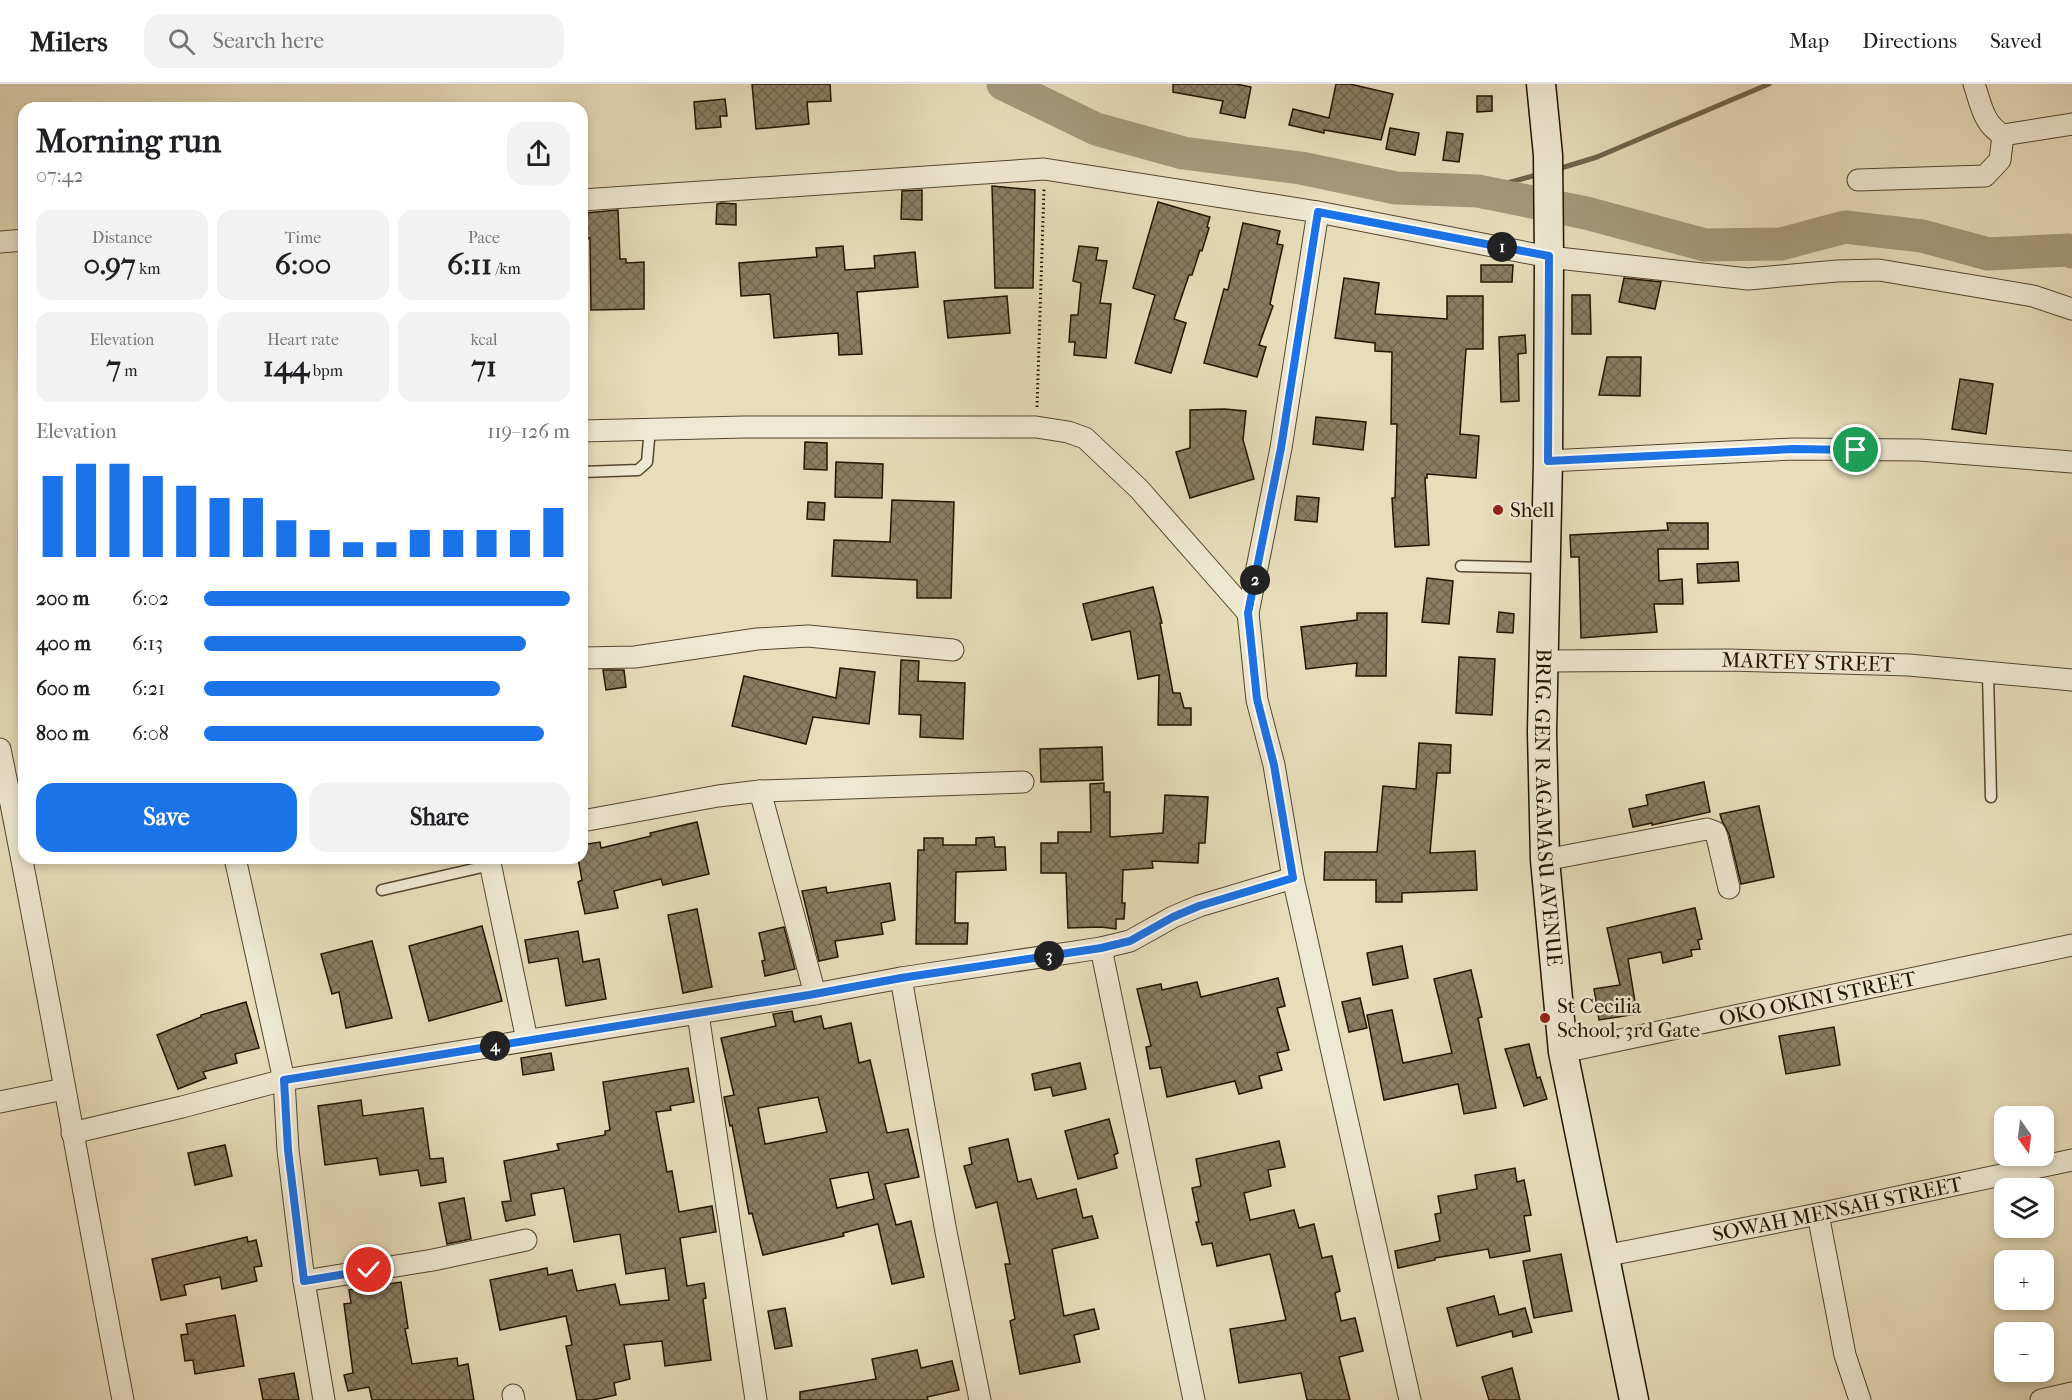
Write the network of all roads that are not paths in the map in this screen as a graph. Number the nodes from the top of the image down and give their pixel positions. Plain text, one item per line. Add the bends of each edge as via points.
1 (1541, 84) edge
2 (1974, 84) edge
3 (2072, 124) edge
4 (2003, 135) junction
5 (1858, 180) dead end
6 (588, 200) edge
7 (1318, 212) junction
8 (18, 240) edge
9 (0, 242) edge
10 (1549, 251) junction
11 (2072, 309) edge
12 (650, 429) junction
13 (588, 431) edge
14 (1548, 461) junction
15 (2072, 462) edge
16 (588, 472) edge
17 (1461, 566) dead end
18 (1546, 568) junction
19 (1248, 613) junction
20 (953, 650) dead end
21 (588, 658) edge
22 (1544, 661) junction
23 (1988, 673) junction
24 (2072, 680) edge
25 (0, 748) edge
26 (1023, 782) dead end
27 (760, 792) junction
28 (1991, 797) dead end
29 (588, 820) edge
30 (18, 836) edge
31 (1545, 860) junction
32 (24, 864) edge
33 (236, 864) edge
34 (482, 864) edge
35 (490, 864) edge
36 (1293, 878) junction
37 (1729, 888) dead end
38 (382, 890) dead end
39 (2072, 945) edge
40 (1101, 948) junction
41 (901, 978) junction
42 (815, 994) junction
43 (698, 1014) junction
44 (527, 1040) junction
45 (1563, 1052) junction
46 (284, 1080) junction
47 (64, 1089) junction
48 (0, 1102) edge
49 (72, 1133) junction
50 (2072, 1160) edge
51 (1818, 1214) junction
52 (526, 1240) dead end
53 (1604, 1256) junction
54 (304, 1281) junction
55 (2072, 1393) edge
56 (123, 1400) edge
57 (324, 1400) edge
58 (756, 1400) edge
59 (980, 1400) edge
60 (1194, 1400) edge
61 (1410, 1400) edge
62 (1634, 1400) edge
63 (1860, 1400) edge
64 (2041, 1400) edge

1 - 10 street, BRIG. GEN R AGAMASU AVENUE via 1548,155
2 - 4 street via 1986,121
3 - 4 street
4 - 5 street via 2000,160 1985,176
6 - 7 street via 1044,169
7 - 10 street
7 - 19 street via 1281,448
8 - 9 street
10 - 11 street via 1748,279 1879,270 2033,296
10 - 14 street, BRIG. GEN R AGAMASU AVENUE
12 - 13 street
12 - 16 lane via 647,462 638,470
12 - 19 street via 1036,427 1068,432 1085,438 1139,489
14 - 15 street via 1793,449 1919,450
14 - 18 street, BRIG. GEN R AGAMASU AVENUE
17 - 18 lane
18 - 22 street, BRIG. GEN R AGAMASU AVENUE
19 - 36 street via 1257,699 1274,765
20 - 21 street via 808,636 757,639 634,657
22 - 23 street, MARTEY STREET via 1909,665
22 - 31 street, BRIG. GEN R AGAMASU AVENUE
23 - 24 street, MARTEY STREET
23 - 28 lane
25 - 30 street
26 - 27 street
27 - 29 street
27 - 42 street
31 - 37 street via 1707,829 1717,837
31 - 45 street, BRIG. GEN R AGAMASU AVENUE
32 - 47 street
33 - 46 street
34 - 38 lane
35 - 44 street
36 - 40 street via 1199,906 1130,941
36 - 61 street
39 - 45 street, OKO OKINI STREET
40 - 41 street
40 - 60 street
41 - 42 street
41 - 59 street
42 - 43 street
43 - 44 street
43 - 58 street
44 - 46 street
45 - 53 street, BRIG. GEN R AGAMASU AVENUE
46 - 49 street
46 - 54 street
47 - 48 street
47 - 49 street
49 - 56 street
50 - 51 street, SOWAH MENSAH STREET
51 - 53 street, SOWAH MENSAH STREET
51 - 63 street via 1845,1355
52 - 54 street
53 - 62 street, BRIG. GEN R AGAMASU AVENUE
54 - 57 street
55 - 64 street

